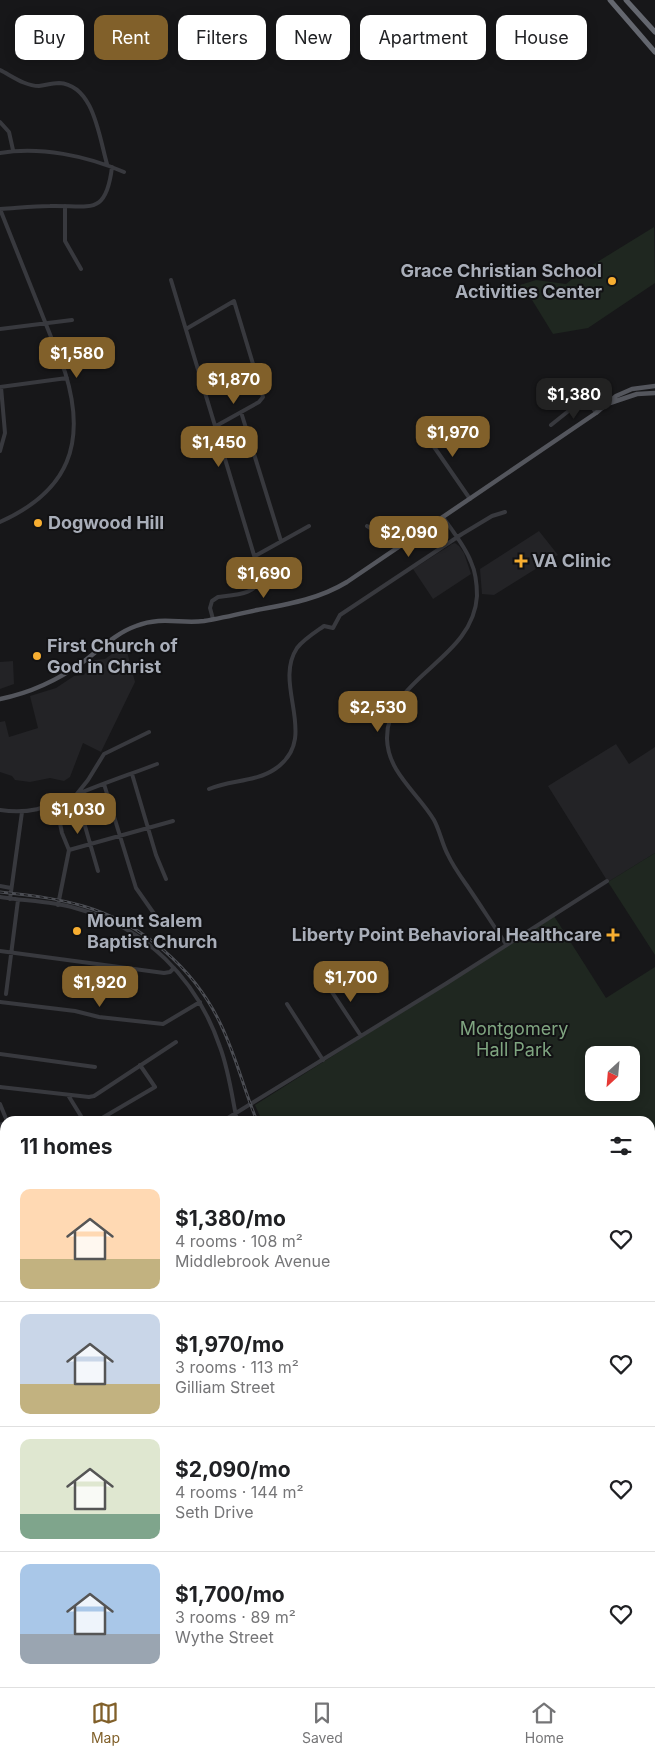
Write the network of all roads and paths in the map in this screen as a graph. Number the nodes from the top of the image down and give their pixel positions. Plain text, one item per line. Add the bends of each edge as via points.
1 (610, 0) edge
2 (626, 0) edge
3 (655, 32) edge
4 (655, 52) edge
5 (0, 70) edge
6 (0, 122) edge
7 (13, 150) junction
8 (0, 152) edge
9 (107, 164) junction
10 (112, 167) junction
11 (124, 172) dead end
12 (65, 206) junction
13 (0, 209) edge
14 (81, 269) dead end
15 (171, 280) dead end
16 (72, 320) dead end
17 (46, 323) junction
18 (0, 329) edge
19 (186, 329) junction
20 (67, 378) junction
21 (655, 386) edge
22 (0, 387) edge
23 (655, 393) edge
24 (609, 404) junction
25 (241, 412) junction
26 (596, 413) junction
27 (551, 424) dead end
28 (216, 426) junction
29 (421, 428) dead end
30 (0, 452) edge
31 (470, 499) junction
32 (504, 512) dead end
33 (443, 518) junction
34 (0, 522) edge
35 (309, 526) dead end
36 (367, 526) dead end
37 (457, 537) junction
38 (281, 541) junction
39 (397, 548) junction
40 (255, 556) junction
41 (213, 619) junction
42 (0, 699) edge
43 (149, 732) dead end
44 (157, 764) dead end
45 (132, 774) junction
46 (104, 784) junction
47 (210, 789) dead end
48 (76, 794) junction
49 (56, 804) junction
50 (0, 810) edge
51 (22, 812) junction
52 (173, 821) dead end
53 (149, 828) junction
54 (120, 836) junction
55 (90, 844) junction
56 (68, 850) junction
57 (98, 871) dead end
58 (166, 880) dead end
59 (607, 880) dead end
60 (0, 886) edge
61 (11, 888) junction
62 (0, 897) edge
63 (10, 899) junction
64 (18, 900) junction
65 (58, 905) junction
66 (155, 915) dead end
67 (506, 944) junction
68 (0, 951) edge
69 (11, 952) junction
70 (174, 968) junction
71 (324, 980) dead end
72 (6, 994) dead end
73 (0, 1002) edge
74 (200, 1002) junction
75 (287, 1004) dead end
76 (361, 1036) junction
77 (176, 1042) dead end
78 (0, 1054) edge
79 (323, 1060) junction
80 (140, 1065) junction
81 (94, 1067) dead end
82 (0, 1087) edge
83 (68, 1095) junction
84 (0, 1104) edge
85 (236, 1113) junction
86 (4, 1116) edge
87 (81, 1116) edge
88 (110, 1116) edge
89 (231, 1116) edge
90 (236, 1116) edge

1 - 4 highway
2 - 3 highway
5 - 9 street via 31,85 63,84 81,93 88,100
6 - 7 street via 9,132
7 - 8 street
7 - 9 street via 41,150
9 - 10 street
10 - 11 street
10 - 12 street via 108,190 98,202 85,207
12 - 13 street
12 - 14 street via 65,241
13 - 17 street
15 - 19 street
16 - 17 street
17 - 18 street
17 - 20 street
19 - 25 street via 234,301 263,396
19 - 28 street
20 - 22 street
20 - 34 street via 74,430 65,467 41,498
21 - 24 main road via 626,391
22 - 30 street via 5,433
23 - 24 main road via 637,394
24 - 26 main road
25 - 28 street
25 - 38 street
26 - 27 street via 586,397
26 - 31 main road
28 - 40 street
29 - 31 street
31 - 33 main road
32 - 37 street
33 - 37 street
33 - 39 main road
35 - 38 street
36 - 39 street
37 - 47 street via 340,615 333,628 324,626 302,643 290,668 296,731 287,758 267,774
37 - 67 street via 470,559 476,578 473,616 455,645 399,700 389,721 388,748 396,770 434,820 450,860
38 - 40 street
39 - 41 main road via 347,582 320,595 292,604
40 - 41 street via 260,577 257,586 251,591 215,599 210,606
41 - 42 main road via 158,620 135,626 54,680
43 - 48 street via 104,754
44 - 45 street
45 - 46 street
45 - 53 street
46 - 48 street
46 - 54 street
48 - 49 street
48 - 55 street
49 - 51 street
49 - 56 street
50 - 51 street
51 - 61 street
52 - 53 street
53 - 54 street
53 - 58 street
54 - 55 street
54 - 66 street via 136,890
55 - 56 street
55 - 57 street
56 - 65 street
59 - 67 street
60 - 61 street
61 - 63 street
62 - 63 street
63 - 64 street
64 - 65 street
64 - 69 street
65 - 70 street via 84,910 128,930 152,946
67 - 76 street
68 - 69 street
69 - 70 street via 164,974
69 - 72 street
70 - 74 street
71 - 76 street
73 - 74 street via 159,1024 169,1022
74 - 85 street via 221,1048
75 - 79 street
76 - 79 street
77 - 80 street
78 - 81 street
79 - 85 street
80 - 83 street via 94,1096
80 - 88 street via 155,1087
82 - 83 street
83 - 87 street
84 - 86 street
85 - 89 street
85 - 90 street

